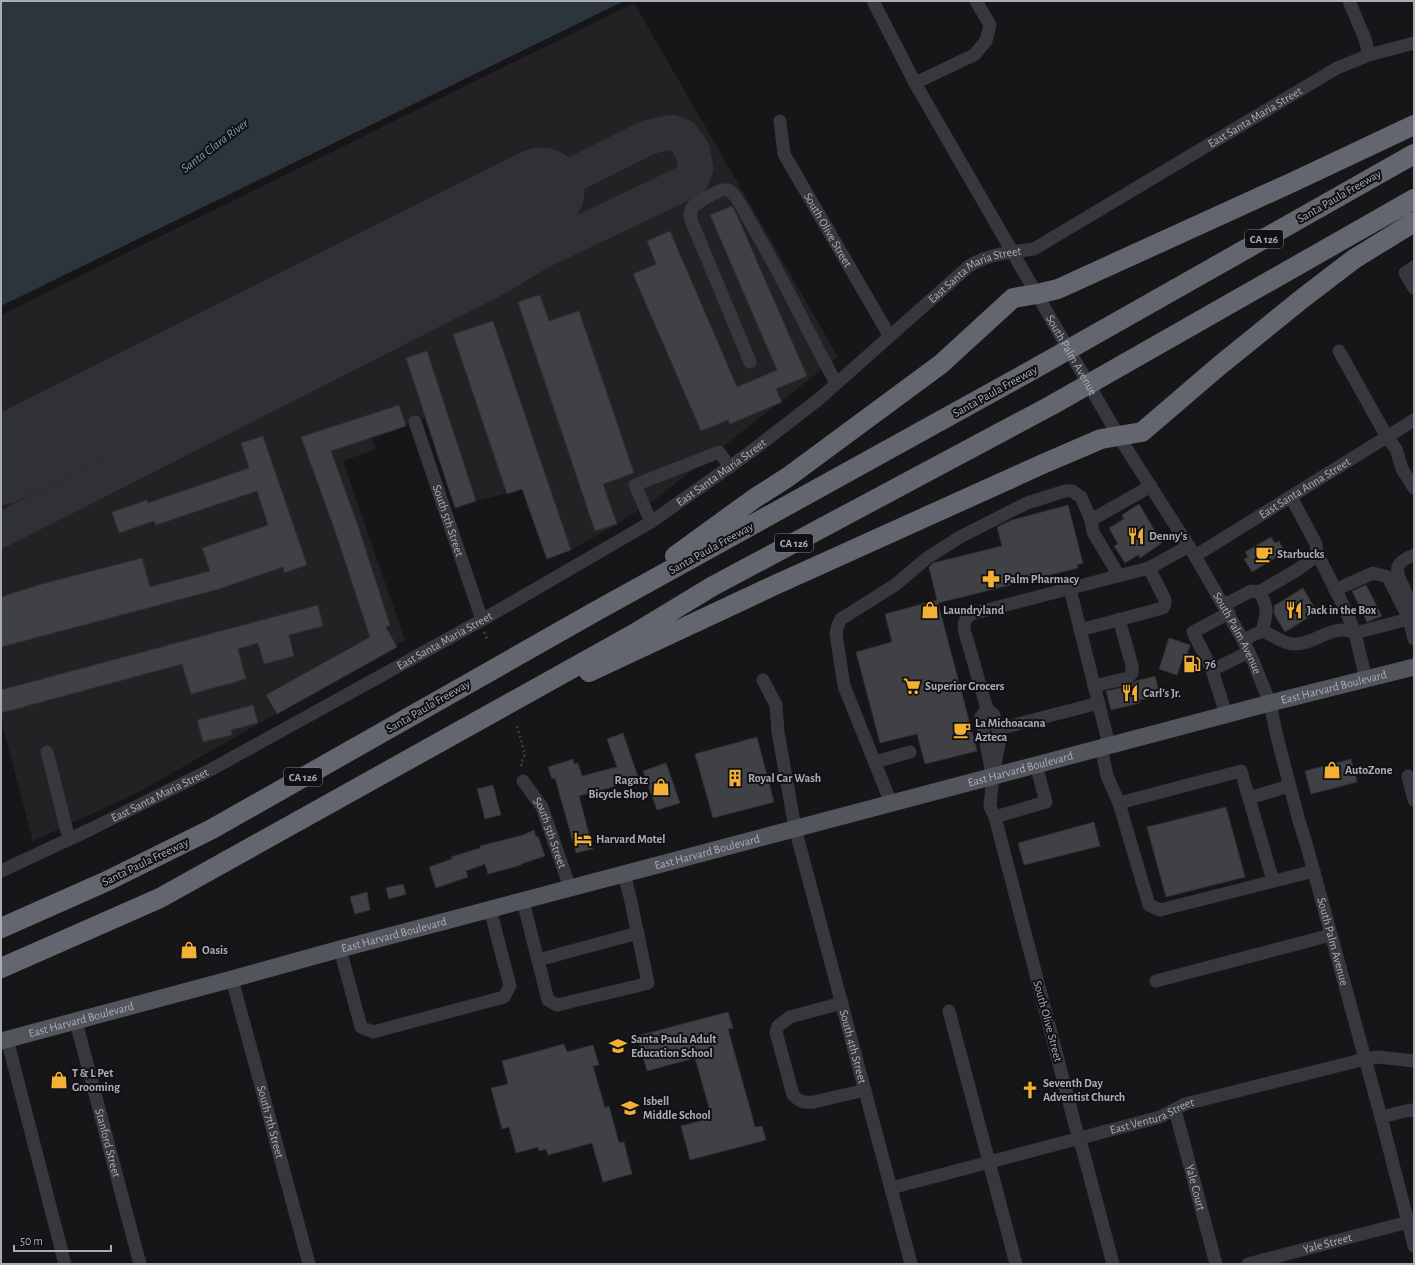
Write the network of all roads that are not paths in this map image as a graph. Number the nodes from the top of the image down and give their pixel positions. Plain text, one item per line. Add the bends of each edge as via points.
1 (873, 1) edge
2 (976, 1) edge
3 (1349, 1) edge
4 (1414, 44) edge
5 (1369, 56) junction
6 (915, 83) junction
7 (780, 121) dead end
8 (1414, 125) edge
9 (1414, 154) edge
10 (1414, 199) edge
11 (1414, 222) edge
12 (1012, 252) junction
13 (1414, 267) edge
14 (1414, 288) edge
15 (1037, 294) junction
16 (889, 335) junction
17 (1339, 351) dead end
18 (750, 362) dead end
19 (836, 383) junction
20 (1414, 420) edge
21 (415, 422) dead end
22 (1119, 437) junction
23 (1387, 437) junction
24 (730, 467) junction
25 (1151, 486) junction
26 (1414, 488) edge
27 (1291, 497) junction
28 (1091, 520) junction
29 (651, 522) junction
30 (1192, 551) junction
31 (1317, 553) junction
32 (1414, 555) edge
33 (1149, 568) junction
34 (1119, 576) junction
35 (1070, 588) junction
36 (1336, 590) junction
37 (1259, 592) junction
38 (1226, 609) junction
39 (598, 610) junction
40 (1407, 616) edge
41 (1119, 619) junction
42 (482, 620) junction
43 (1080, 630) junction
44 (1262, 631) junction
45 (1354, 632) junction
46 (1414, 639) edge
47 (1243, 640) junction
48 (1249, 652) junction
49 (1414, 667) edge
50 (1212, 670) junction
51 (1366, 679) junction
52 (762, 680) dead end
53 (1094, 686) junction
54 (539, 687) junction
55 (1270, 702) junction
56 (1099, 704) junction
57 (987, 709) junction
58 (1226, 714) junction
59 (998, 729) junction
60 (1105, 746) junction
61 (47, 752) dead end
62 (910, 752) dead end
63 (874, 762) junction
64 (1036, 765) junction
65 (992, 776) junction
66 (1408, 776) dead end
67 (523, 782) road end
68 (1290, 786) junction
69 (1249, 798) junction
70 (1414, 800) edge
71 (891, 803) junction
72 (1119, 804) junction
73 (995, 817) junction
74 (795, 828) junction
75 (68, 839) junction
76 (1, 871) edge
77 (1314, 872) junction
78 (624, 874) junction
79 (1273, 881) junction
80 (570, 888) junction
81 (524, 900) junction
82 (490, 909) junction
83 (1, 928) edge
84 (638, 933) junction
85 (1331, 935) junction
86 (340, 949) junction
87 (538, 960) junction
88 (1, 968) edge
89 (232, 980) junction
90 (1156, 981) dead end
91 (842, 1003) junction
92 (949, 1011) dead end
93 (76, 1022) junction
94 (4, 1040) edge
95 (1365, 1059) junction
96 (1414, 1061) edge
97 (865, 1090) junction
98 (1175, 1110) junction
99 (1414, 1111) edge
100 (1381, 1117) junction
101 (1079, 1138) junction
102 (989, 1163) junction
103 (891, 1188) junction
104 (1408, 1222) junction
105 (1414, 1246) edge
106 (65, 1264) edge
107 (140, 1264) edge
108 (309, 1264) edge
109 (911, 1264) edge
110 (1016, 1264) edge
111 (1113, 1264) edge
112 (1216, 1264) edge
113 (1248, 1264) edge

1 - 6 street, South Palm Avenue
2 - 6 street via 990,25 986,41 974,55
3 - 5 street via 1365,39
4 - 5 street, East Santa Maria Street
5 - 12 street, East Santa Maria Street via 1337,68 1034,249
6 - 12 street, South Palm Avenue
7 - 16 street, South Olive Street via 784,154
8 - 15 highway via 1058,289
9 - 39 highway, Santa Paula Freeway / CA 126 via 1034,369
10 - 54 highway, CA 126 via 1052,405 713,586
11 - 22 highway via 1354,259 1303,298 1218,366 1142,432
12 - 15 street, South Palm Avenue
12 - 16 street, East Santa Maria Street via 987,257 968,266
13 - 14 street via 1405,272
15 - 22 street, South Palm Avenue
15 - 39 highway via 1013,298 941,364 788,477
16 - 19 street, East Santa Maria Street
17 - 23 street
18 - 19 street via 691,220 693,206 720,190 729,191 738,200 770,254
19 - 24 street, East Santa Maria Street
20 - 23 street, East Santa Anna Street
21 - 42 street, South 5th Street
22 - 25 street, South Palm Avenue
22 - 54 highway via 1101,439 1045,463 775,585 582,676
23 - 26 street via 1396,449 1402,469
23 - 27 street, East Santa Anna Street
24 - 29 street, East Santa Maria Street
24 - 29 street via 719,452 634,485
25 - 28 street
25 - 30 street, South Palm Avenue
27 - 30 street, East Santa Anna Street
27 - 31 street via 1316,544
28 - 34 street via 1092,532
28 - 63 street via 1081,497 1072,491 1027,503 960,537 927,558 895,585 841,619 836,634 844,686
29 - 42 street, East Santa Maria Street
30 - 33 street, East Santa Anna Street
30 - 38 street, South Palm Avenue
31 - 36 street
31 - 37 street via 1298,570
32 - 40 street via 1402,560 1397,570
33 - 34 street, East Santa Anna Street
33 - 41 street via 1164,595 1166,604 1163,608
34 - 35 street, East Santa Anna Street
35 - 43 street
35 - 57 street, East Santa Anna Street via 966,617 964,629
36 - 40 street via 1374,573 1388,577
36 - 45 street
37 - 38 street via 1251,591
37 - 44 street via 1266,605
38 - 47 street, South Palm Avenue
38 - 50 street via 1193,632
39 - 83 highway, Santa Paula Freeway / CA 126 via 212,829 107,881
40 - 45 street
40 - 46 street
41 - 43 street
41 - 53 street via 1132,673 1128,678
42 - 75 street, East Santa Maria Street via 212,769
43 - 53 street
44 - 45 street via 1280,641 1292,644 1314,640 1336,630 1347,629
44 - 47 street
45 - 51 street
47 - 48 street, South Palm Avenue
48 - 50 street
48 - 55 street, South Palm Avenue
49 - 51 main road, East Harvard Boulevard
50 - 58 street
51 - 55 main road, East Harvard Boulevard
52 - 74 street, South 4th Street via 776,705 778,732
53 - 56 street
54 - 88 highway, CA 126 via 160,898
55 - 58 main road, East Harvard Boulevard
55 - 68 street, South Palm Avenue
56 - 59 street
56 - 60 street
57 - 59 street via 994,715
57 - 65 street via 981,717
58 - 60 main road, East Harvard Boulevard
59 - 65 street via 1000,738
60 - 64 main road, East Harvard Boulevard
60 - 72 street via 1107,776
61 - 75 street
62 - 63 street
63 - 71 street
64 - 65 main road, East Harvard Boulevard
64 - 73 street via 1046,802
65 - 71 main road, East Harvard Boulevard
65 - 73 street, South Olive Street via 990,806
66 - 70 street
67 - 80 street, South 5th Street via 542,807
68 - 69 street
68 - 77 street, South Palm Avenue
69 - 72 street via 1241,770
69 - 79 street
71 - 74 main road, East Harvard Boulevard
72 - 79 street via 1148,905 1160,910
73 - 101 street, South Olive Street
74 - 78 main road, East Harvard Boulevard
74 - 91 street, South 4th Street
75 - 76 street, East Santa Maria Street
77 - 79 street
77 - 85 street, South Palm Avenue
78 - 80 main road, East Harvard Boulevard
78 - 84 street
80 - 81 main road, East Harvard Boulevard
81 - 82 main road, East Harvard Boulevard
81 - 87 street
82 - 86 main road, East Harvard Boulevard
82 - 86 street via 510,986 504,996 373,1032 361,1027
84 - 87 street
84 - 87 street via 648,983 637,986 557,1005 548,1000
85 - 90 street
85 - 95 street, South Palm Avenue
86 - 89 main road, East Harvard Boulevard
89 - 93 main road, East Harvard Boulevard
89 - 108 street, South 7th Street
91 - 97 street, South 4th Street
91 - 97 street via 790,1017 778,1026 776,1032 793,1095 800,1101 814,1102
92 - 102 street
93 - 94 main road, East Harvard Boulevard
93 - 107 street, Stanford Street
94 - 106 street
95 - 96 street, East Ventura Street via 1378,1057
95 - 98 street, East Ventura Street via 1185,1104
95 - 100 street, South Palm Avenue
97 - 103 street, South 4th Street
98 - 101 street, East Ventura Street via 1160,1117
98 - 112 street, Yale Court
99 - 100 street
100 - 104 street, South Palm Avenue
101 - 102 street, East Ventura Street
101 - 111 street, South Olive Street
102 - 103 street, East Ventura Street
102 - 110 street
103 - 109 street, South 4th Street
104 - 105 street, South Palm Avenue
104 - 113 street, Yale Street

